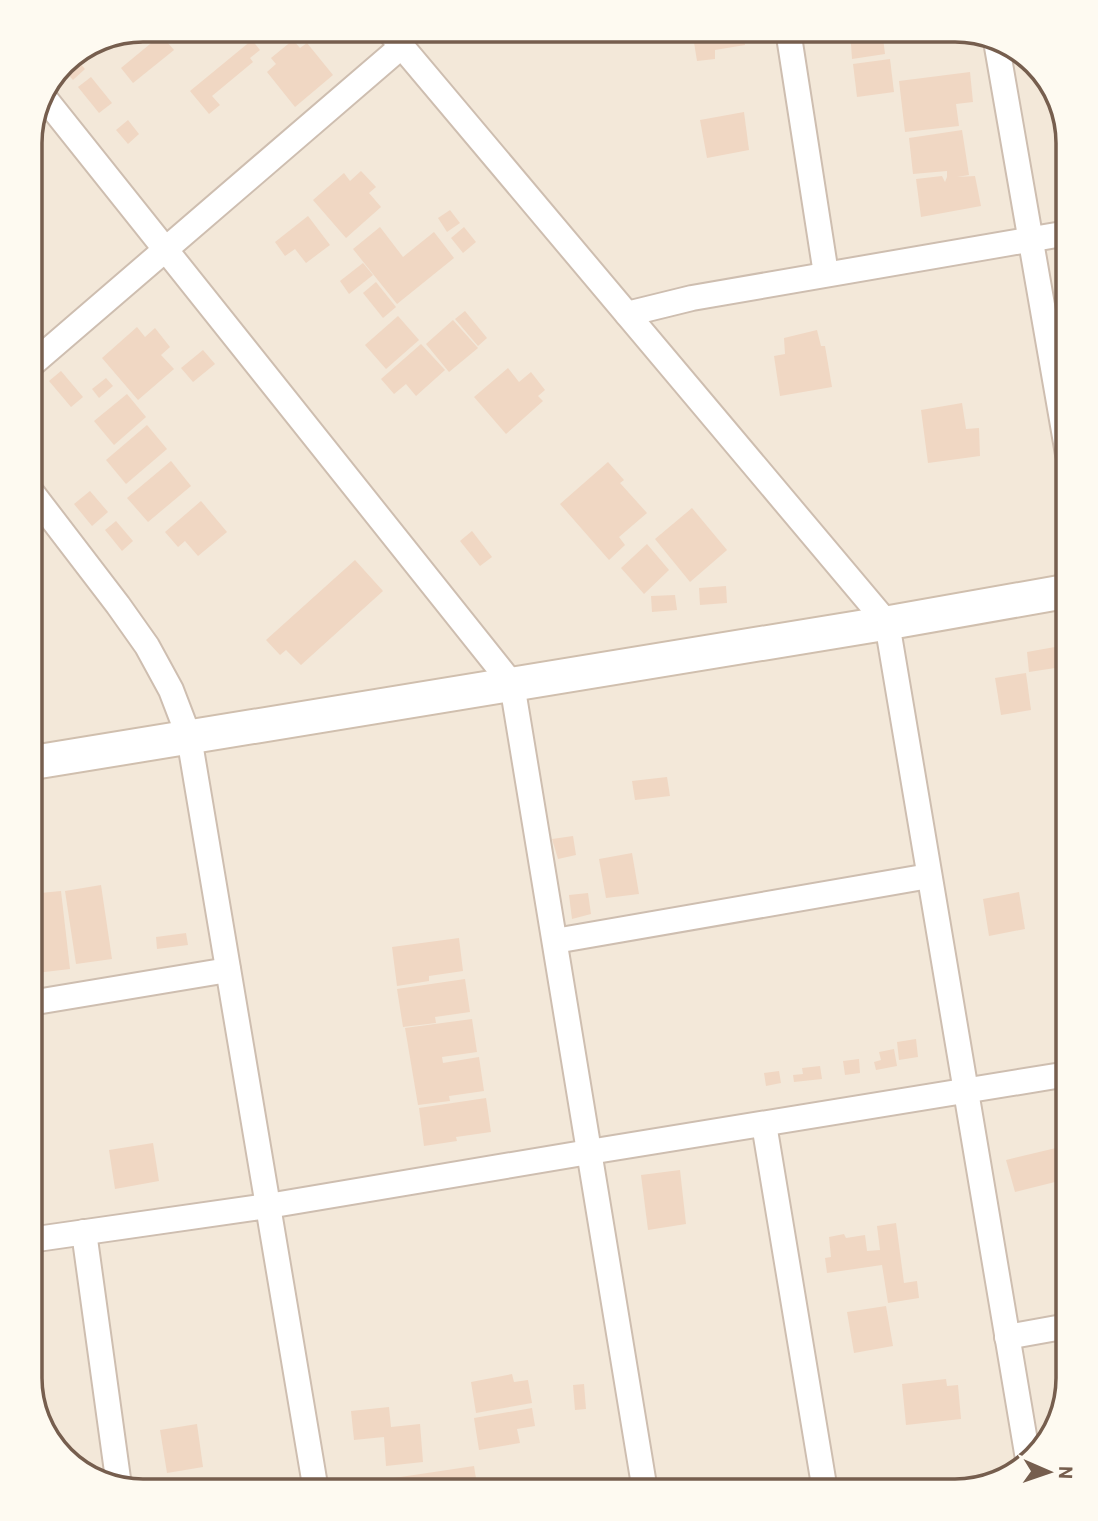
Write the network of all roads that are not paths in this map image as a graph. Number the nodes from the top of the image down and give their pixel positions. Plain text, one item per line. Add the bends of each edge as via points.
1 (391, 42) edge
2 (398, 42) edge
3 (790, 42) edge
4 (998, 52) edge
5 (50, 106) edge
6 (1056, 235) edge
7 (1030, 239) junction
8 (165, 250) junction
9 (827, 274) junction
10 (627, 314) junction
11 (42, 356) edge
12 (1056, 386) edge
13 (42, 506) edge
14 (1056, 593) edge
15 (887, 623) junction
16 (512, 684) junction
17 (189, 737) junction
18 (42, 761) edge
19 (929, 876) junction
20 (555, 941) junction
21 (229, 970) junction
22 (42, 1001) edge
23 (1056, 1076) edge
24 (966, 1091) junction
25 (764, 1124) junction
26 (589, 1152) junction
27 (268, 1206) junction
28 (84, 1232) junction
29 (42, 1238) edge
30 (1056, 1328) edge
31 (1007, 1337) junction
32 (1024, 1437) edge
33 (118, 1476) edge
34 (314, 1479) edge
35 (644, 1479) edge
36 (823, 1479) edge

1 - 8 street
2 - 10 street
3 - 9 street
4 - 7 street
5 - 8 street
6 - 7 street
7 - 9 street
7 - 12 street
8 - 11 street
8 - 16 street
9 - 10 street
10 - 15 street
13 - 17 street via 147,646 172,690
14 - 15 street
15 - 16 street
15 - 19 street
16 - 17 street
16 - 20 street
17 - 18 street
17 - 21 street
19 - 20 street
19 - 24 street
20 - 26 street
21 - 22 street
21 - 27 street
23 - 24 street
24 - 25 street
24 - 31 street
25 - 26 street
25 - 36 street
26 - 27 street
26 - 35 street
27 - 28 street
27 - 34 street
28 - 29 street
28 - 33 street
30 - 31 street
31 - 32 street

